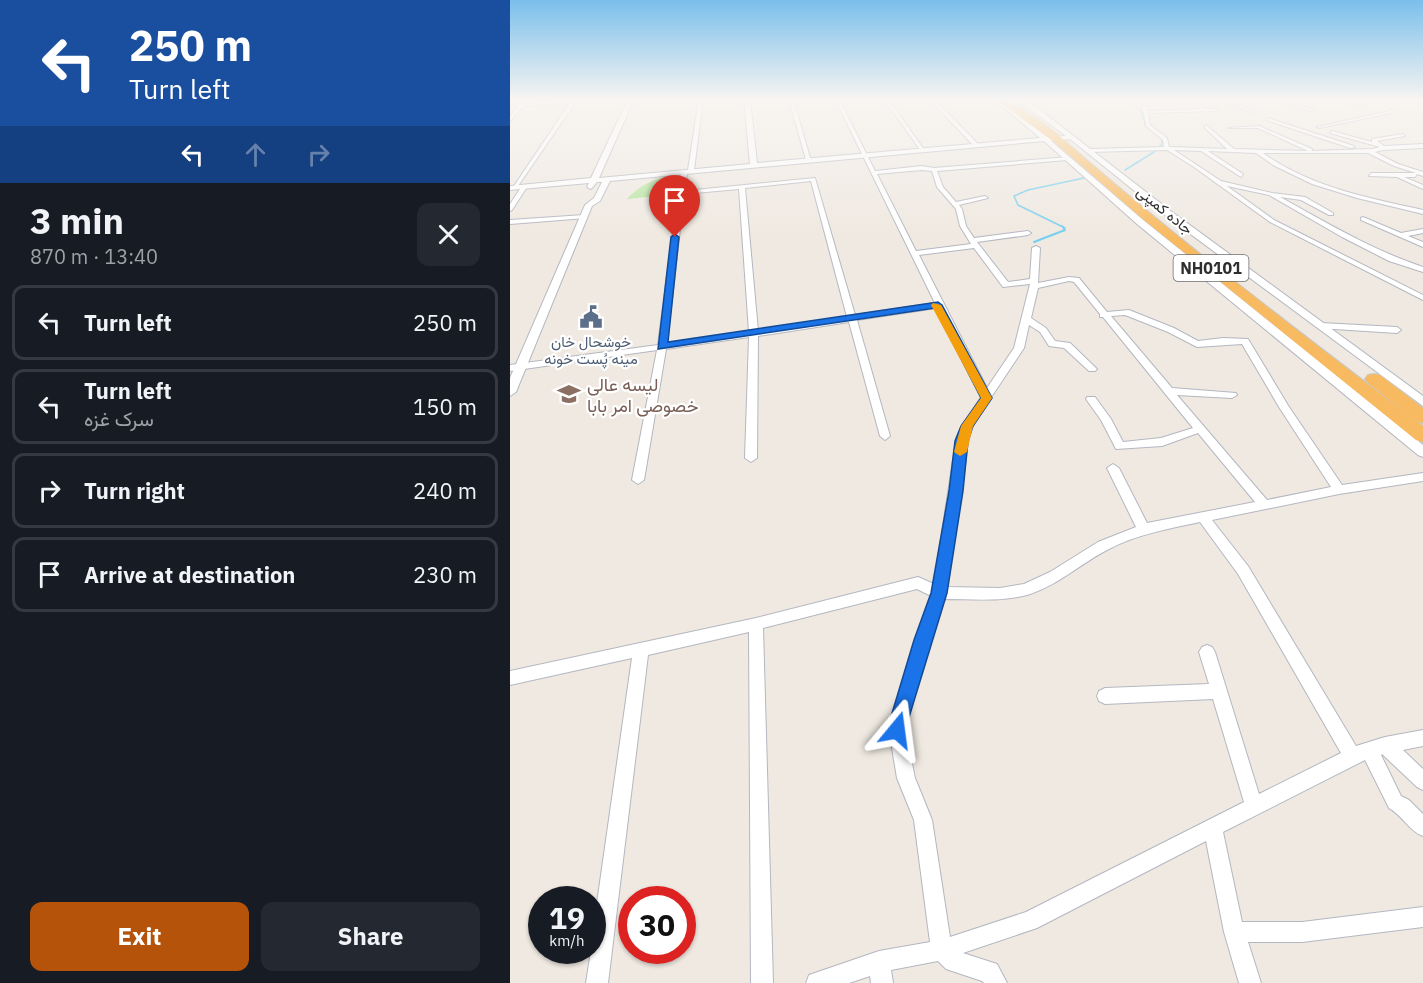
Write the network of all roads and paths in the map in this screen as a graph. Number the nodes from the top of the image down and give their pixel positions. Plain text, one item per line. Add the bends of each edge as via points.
1 (544, 145) edge
2 (612, 145) edge
3 (693, 145) edge
4 (752, 145) edge
5 (805, 145) edge
6 (860, 145) edge
7 (918, 145) edge
8 (976, 145) edge
9 (989, 145) edge
10 (1059, 145) edge
11 (1062, 145) edge
12 (1063, 145) edge
13 (1073, 145) edge
14 (1166, 145) edge
15 (1226, 145) edge
16 (1299, 145) edge
17 (1344, 145) edge
18 (1378, 145) edge
19 (1320, 146) dead end
20 (1423, 146) edge
21 (1167, 148) junction
22 (1386, 148) junction
23 (1202, 149) junction
24 (922, 150) junction
25 (1359, 150) junction
26 (1367, 150) junction
27 (1091, 151) junction
28 (1233, 151) junction
29 (1330, 151) junction
30 (908, 152) junction
31 (1258, 152) junction
32 (1314, 152) junction
33 (865, 156) junction
34 (1067, 158) junction
35 (809, 160) junction
36 (824, 160) junction
37 (754, 165) junction
38 (600, 169) junction
39 (934, 170) junction
40 (688, 171) junction
41 (873, 173) junction
42 (1423, 174) edge
43 (636, 176) junction
44 (1371, 176) dead end
45 (1399, 176) junction
46 (607, 178) junction
47 (595, 179) junction
48 (563, 182) junction
49 (1219, 182) junction
50 (515, 186) edge
51 (742, 187) junction
52 (602, 188) junction
53 (1423, 188) edge
54 (589, 192) junction
55 (1267, 192) junction
56 (681, 193) junction
57 (985, 198) dead end
58 (954, 204) junction
59 (589, 205) junction
60 (510, 209) edge
61 (1423, 212) edge
62 (1331, 214) dead end
63 (584, 217) junction
64 (1363, 219) dead end
65 (510, 222) edge
66 (1423, 231) edge
67 (1028, 233) dead end
68 (1401, 236) junction
69 (974, 243) junction
70 (1423, 245) edge
71 (1036, 248) dead end
72 (913, 254) junction
73 (1423, 270) edge
74 (1034, 284) junction
75 (1423, 298) edge
76 (938, 305) junction
77 (1103, 315) junction
78 (852, 318) junction
79 (1026, 319) junction
80 (1321, 326) junction
81 (1397, 330) dead end
82 (754, 334) junction
83 (662, 346) junction
84 (516, 367) edge
85 (1092, 369) dead end
86 (1169, 391) junction
87 (510, 392) edge
88 (1232, 395) dead end
89 (987, 398) junction
90 (1091, 399) dead end
91 (1423, 401) edge
92 (1423, 417) edge
93 (1200, 429) junction
94 (885, 436) dead end
95 (1423, 436) edge
96 (1423, 452) edge
97 (752, 458) dead end
98 (1113, 468) dead end
99 (1423, 477) edge
100 (638, 480) dead end
101 (1339, 490) junction
102 (1264, 505) junction
103 (1203, 517) junction
104 (1143, 529) junction
105 (939, 593) junction
106 (756, 624) junction
107 (641, 650) junction
108 (1207, 652) dead end
109 (511, 682) edge
110 (1218, 691) junction
111 (1105, 696) dead end
112 (1423, 738) edge
113 (1369, 750) junction
114 (1423, 782) edge
115 (1254, 806) junction
116 (1423, 827) edge
117 (1213, 828) junction
118 (1423, 917) edge
119 (1234, 932) junction
120 (941, 950) junction
121 (881, 972) edge
122 (597, 983) edge
123 (762, 983) edge
124 (817, 983) edge
125 (996, 983) edge
126 (1250, 983) edge

1 - 50 street
2 - 38 street
3 - 40 street
4 - 37 street
5 - 35 street
6 - 33 street
7 - 24 street
8 - 24 street
9 - 30 street
10 - 34 street
11 - 95 highway, جاده کمپنی / NH0101 via 1146,217
12 - 92 highway, جاده کمپنی / NH0101
13 - 27 street
14 - 21 street
15 - 28 street
16 - 32 street
17 - 25 street
18 - 22 street
19 - 29 street
20 - 22 street
21 - 23 street
21 - 27 street
21 - 49 street
22 - 26 street
23 - 28 street
23 - 49 street via 1243,174
24 - 30 street
25 - 26 street
25 - 29 street
26 - 42 street
27 - 80 street
28 - 31 street
29 - 32 street
30 - 33 street
31 - 32 street
31 - 61 street via 1279,168 1330,188
33 - 36 street
33 - 41 street
34 - 39 street
34 - 96 street
35 - 36 street
35 - 37 street
36 - 40 street
37 - 40 street
38 - 47 street
38 - 48 street
39 - 41 street
39 - 58 street via 940,187
40 - 43 street
40 - 56 street
41 - 72 street
42 - 45 street
43 - 46 street
43 - 46 street via 613,169
43 - 52 street
44 - 45 street
45 - 53 street
46 - 47 street
46 - 52 street
47 - 48 street
47 - 54 street
48 - 50 street
48 - 54 street
49 - 55 street
49 - 75 street via 1272,221
50 - 60 street
51 - 56 street
51 - 78 street via 813,179
51 - 82 street
52 - 59 street
54 - 59 street
55 - 62 street via 1303,198
55 - 73 street via 1344,236
56 - 83 street
57 - 58 street
58 - 69 street
59 - 63 street
63 - 65 street
63 - 84 street
64 - 68 street
66 - 68 street
67 - 69 street
68 - 70 street
69 - 72 street
69 - 74 street via 1006,285
71 - 74 street
72 - 76 street
74 - 77 street via 1076,280
74 - 79 street
76 - 78 street
76 - 89 street
77 - 86 street
77 - 101 street via 1126,312 1197,344 1245,341
78 - 82 street
78 - 94 street
79 - 85 street via 1043,330 1052,344 1067,345
79 - 89 street via 1019,348
80 - 81 street
80 - 91 street
82 - 83 street
82 - 97 street
83 - 84 street
83 - 100 street
84 - 87 street
86 - 88 street
86 - 93 street
89 - 105 street via 967,426 962,441
90 - 93 street via 1120,446 1162,442
93 - 102 street
98 - 104 street
99 - 101 street
101 - 102 street
102 - 103 street
103 - 104 street
103 - 113 street
104 - 105 street via 1103,546 1026,589 1000,594
105 - 106 street via 918,583
105 - 120 street via 897,730 906,778 922,820
106 - 107 street
106 - 123 street
107 - 109 street
107 - 122 street
108 - 110 street
110 - 111 street
110 - 115 street
112 - 113 street
113 - 114 street
113 - 115 street
113 - 116 street via 1395,802
115 - 117 street
117 - 119 street
117 - 120 street via 1030,921
118 - 119 street via 1302,932
119 - 126 street
120 - 121 street
120 - 125 street via 954,961 989,972
121 - 124 street

